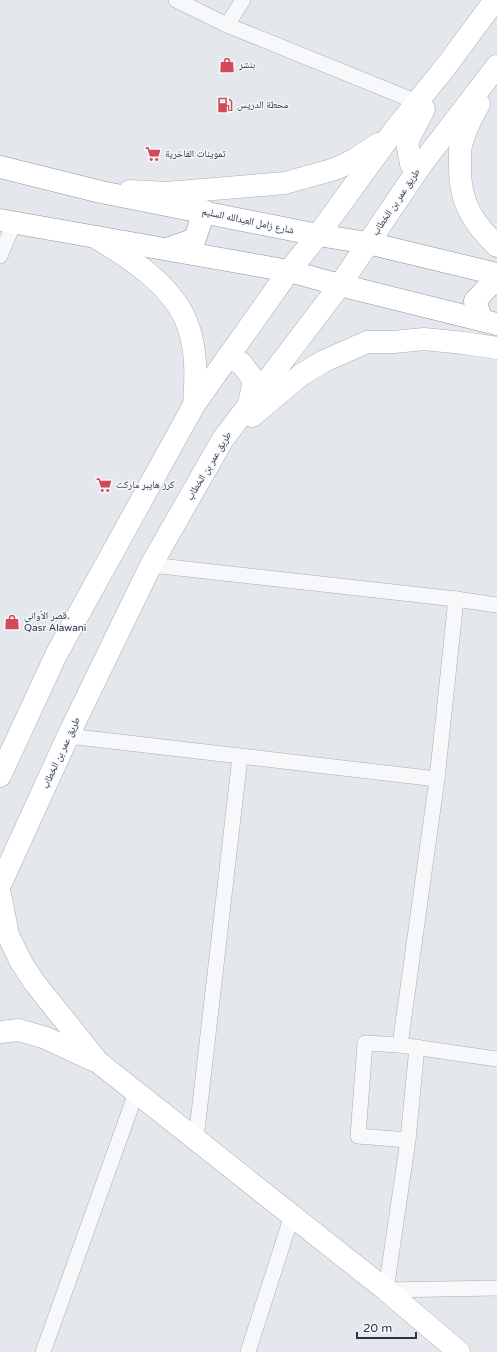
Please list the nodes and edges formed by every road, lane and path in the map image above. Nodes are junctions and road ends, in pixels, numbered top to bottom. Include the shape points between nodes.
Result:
1 (176, 0) edge
2 (243, 0) edge
3 (495, 0) edge
4 (227, 25) junction
5 (447, 66) junction
6 (496, 68) edge
7 (417, 102) junction
8 (393, 132) junction
9 (421, 165) junction
10 (0, 167) edge
11 (101, 192) junction
12 (204, 211) junction
13 (7, 221) edge
14 (318, 235) junction
15 (95, 237) junction
16 (368, 243) junction
17 (497, 246) edge
18 (166, 249) junction
19 (0, 256) edge
20 (288, 271) junction
21 (497, 274) edge
22 (497, 283) edge
23 (340, 285) junction
24 (489, 322) edge
25 (497, 348) edge
26 (227, 358) junction
27 (194, 405) junction
28 (248, 407) junction
29 (223, 439) junction
30 (151, 565) junction
31 (456, 599) junction
32 (497, 605) edge
33 (68, 736) junction
34 (240, 757) junction
35 (0, 776) edge
36 (437, 779) junction
37 (0, 885) edge
38 (0, 894) edge
39 (0, 1032) edge
40 (400, 1045) junction
41 (417, 1047) junction
42 (497, 1059) edge
43 (98, 1062) junction
44 (136, 1093) junction
45 (196, 1139) junction
46 (408, 1140) junction
47 (292, 1215) junction
48 (497, 1288) edge
49 (386, 1290) junction
50 (43, 1352) edge
51 (248, 1352) edge
52 (459, 1352) edge

1 - 4 street
2 - 4 street
3 - 5 main road
4 - 7 street
5 - 7 main road
5 - 9 main road via 407,142 412,164
6 - 9 main road, طريق عمر بن الخطاب
6 - 17 main road via 465,134 460,150 460,181 465,202 475,221
7 - 8 main road
8 - 11 main road via 369,151 335,169 285,183 166,193
8 - 14 main road
9 - 16 main road, طريق عمر بن الخطاب
10 - 11 main road, شارع زامل العبدالله السليم
11 - 12 main road, شارع زامل العبدالله السليم
12 - 14 main road, شارع زامل العبدالله السليم
12 - 18 main road via 195,239
13 - 15 main road
13 - 19 street
14 - 16 main road, شارع زامل العبدالله السليم
14 - 20 main road
15 - 18 main road
15 - 27 main road via 150,275 167,290 180,309 188,325 196,361
16 - 21 main road, شارع زامل العبدالله السليم
16 - 23 main road, طريق عمر بن الخطاب
18 - 20 main road
20 - 23 main road
20 - 26 main road
22 - 24 main road via 490,285 475,301
23 - 24 main road
23 - 28 main road, طريق عمر بن الخطاب
25 - 29 main road via 424,339 367,342 300,375
26 - 27 main road
26 - 28 main road via 241,363 254,380
27 - 35 main road via 56,655
28 - 29 main road, طريق عمر بن الخطاب
29 - 30 main road, طريق عمر بن الخطاب
30 - 31 street
30 - 33 main road, طريق عمر بن الخطاب
31 - 32 street
31 - 36 street
33 - 34 street
33 - 37 main road, طريق عمر بن الخطاب
34 - 36 street
34 - 45 street
36 - 40 street
38 - 43 main road via 8,935 21,962
39 - 43 main road via 20,1030 46,1038
40 - 41 street
40 - 46 street via 365,1043 358,1136
41 - 42 street
41 - 46 street
43 - 44 main road
44 - 45 main road
44 - 50 street
45 - 47 main road
46 - 49 street
47 - 49 main road
47 - 51 street
48 - 49 street
49 - 52 main road

